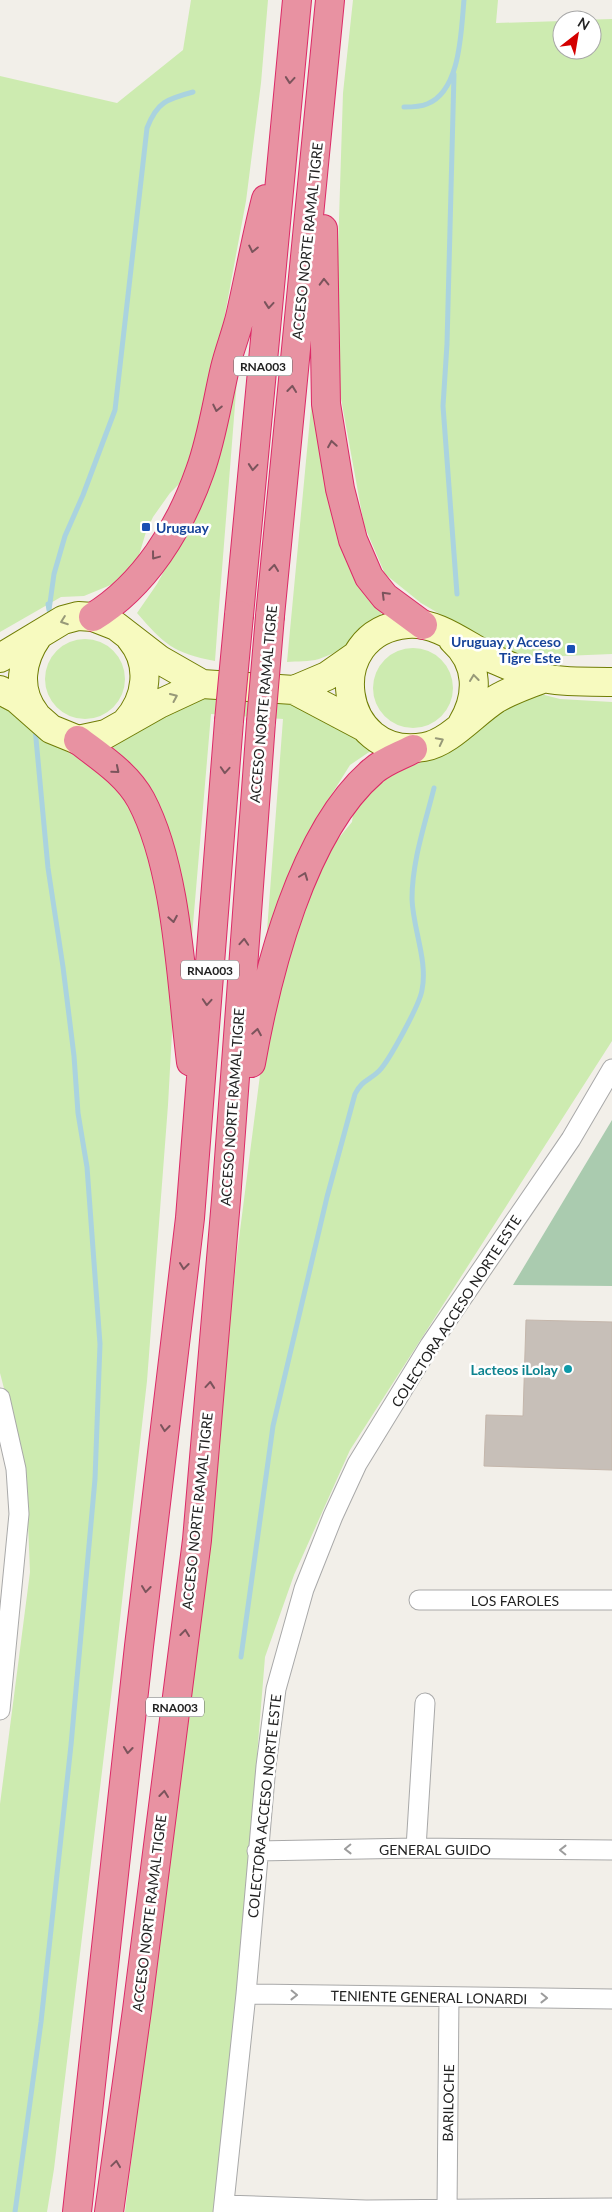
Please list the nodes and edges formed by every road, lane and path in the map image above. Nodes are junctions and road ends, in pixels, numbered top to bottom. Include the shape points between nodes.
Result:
1 (297, 0) edge
2 (330, 0) edge
3 (287, 118) junction
4 (319, 120) junction
5 (93, 617) junction
6 (423, 624) junction
7 (126, 633) junction
8 (38, 636) junction
9 (450, 636) junction
10 (357, 655) junction
11 (0, 658) edge
12 (545, 678) junction
13 (612, 682) edge
14 (202, 684) junction
15 (0, 690) edge
16 (294, 690) junction
17 (42, 722) junction
18 (462, 724) junction
19 (364, 727) junction
20 (116, 729) junction
21 (78, 740) junction
22 (413, 749) junction
23 (612, 1069) edge
24 (226, 1200) junction
25 (190, 1218) junction
26 (0, 1403) edge
27 (419, 1600) dead end
28 (612, 1600) edge
29 (425, 1703) dead end
30 (0, 1710) edge
31 (416, 1848) junction
32 (612, 1850) edge
33 (258, 1851) junction
34 (246, 1994) junction
35 (448, 1997) junction
36 (612, 1999) edge
37 (447, 2208) junction
38 (612, 2208) edge
39 (223, 2209) edge
40 (540, 2210) edge
41 (366, 2211) edge
42 (78, 2212) edge
43 (109, 2212) edge

1 -> 3 highway, RNA003
2 - 4 highway, ACCESO NORTE RAMAL TIGRE / RNA003
3 -> 5 highway via 200,470 182,514 166,542 129,591
3 -> 25 highway, RNA003, bridge via 229,721
6 -> 4 highway via 385,597 369,577 353,540 340,489 326,404
24 -> 4 highway, ACCESO NORTE RAMAL TIGRE / RNA003, bridge via 270,616
5 - 7 main road
5 -> 8 main road via 63,620
6 - 9 main road
6 - 10 main road via 385,629 365,644
7 - 14 main road via 160,660
7 - 20 main road via 140,653 145,677 140,702
8 - 11 main road
8 - 17 main road via 25,659 23,673 27,699
9 - 12 main road via 493,659
18 -> 9 main road via 474,699 475,685 473,671 460,646
10 - 16 main road via 327,676
10 - 19 main road via 349,692
12 - 13 main road
12 - 18 main road via 495,700
14 - 16 main road
20 -> 14 main road
15 - 17 main road via 17,699
16 - 19 main road
17 - 21 main road
22 -> 18 main road via 440,742
19 - 22 main road via 386,743
20 - 21 main road
21 -> 25 highway via 122,775 140,799 157,840 166,878 175,926 193,1080
24 -> 22 highway via 259,1018 278,948 312,856 338,809 374,769
23 - 33 street, COLECTORA ACCESO NORTE ESTE via 572,1139 430,1345 357,1464 333,1516 304,1590 276,1689
43 -> 24 highway, ACCESO NORTE RAMAL TIGRE / RNA003 via 197,1540
25 -> 42 highway, RNA003 via 138,1656
26 - 30 street via 16,1469 20,1514
27 - 28 street, LOS FAROLES
29 - 31 street
32 -> 31 street, GENERAL GUIDO
31 -> 33 street, GENERAL GUIDO
33 - 34 street, COLECTORA ACCESO NORTE ESTE
34 -> 35 street, TENIENTE GENERAL LONARDI
34 - 39 street, COLECTORA ACCESO NORTE ESTE
35 -> 36 street, TENIENTE GENERAL LONARDI
35 - 37 street, BARILOCHE
37 - 40 street
37 - 41 street
38 - 40 street
39 - 41 street

